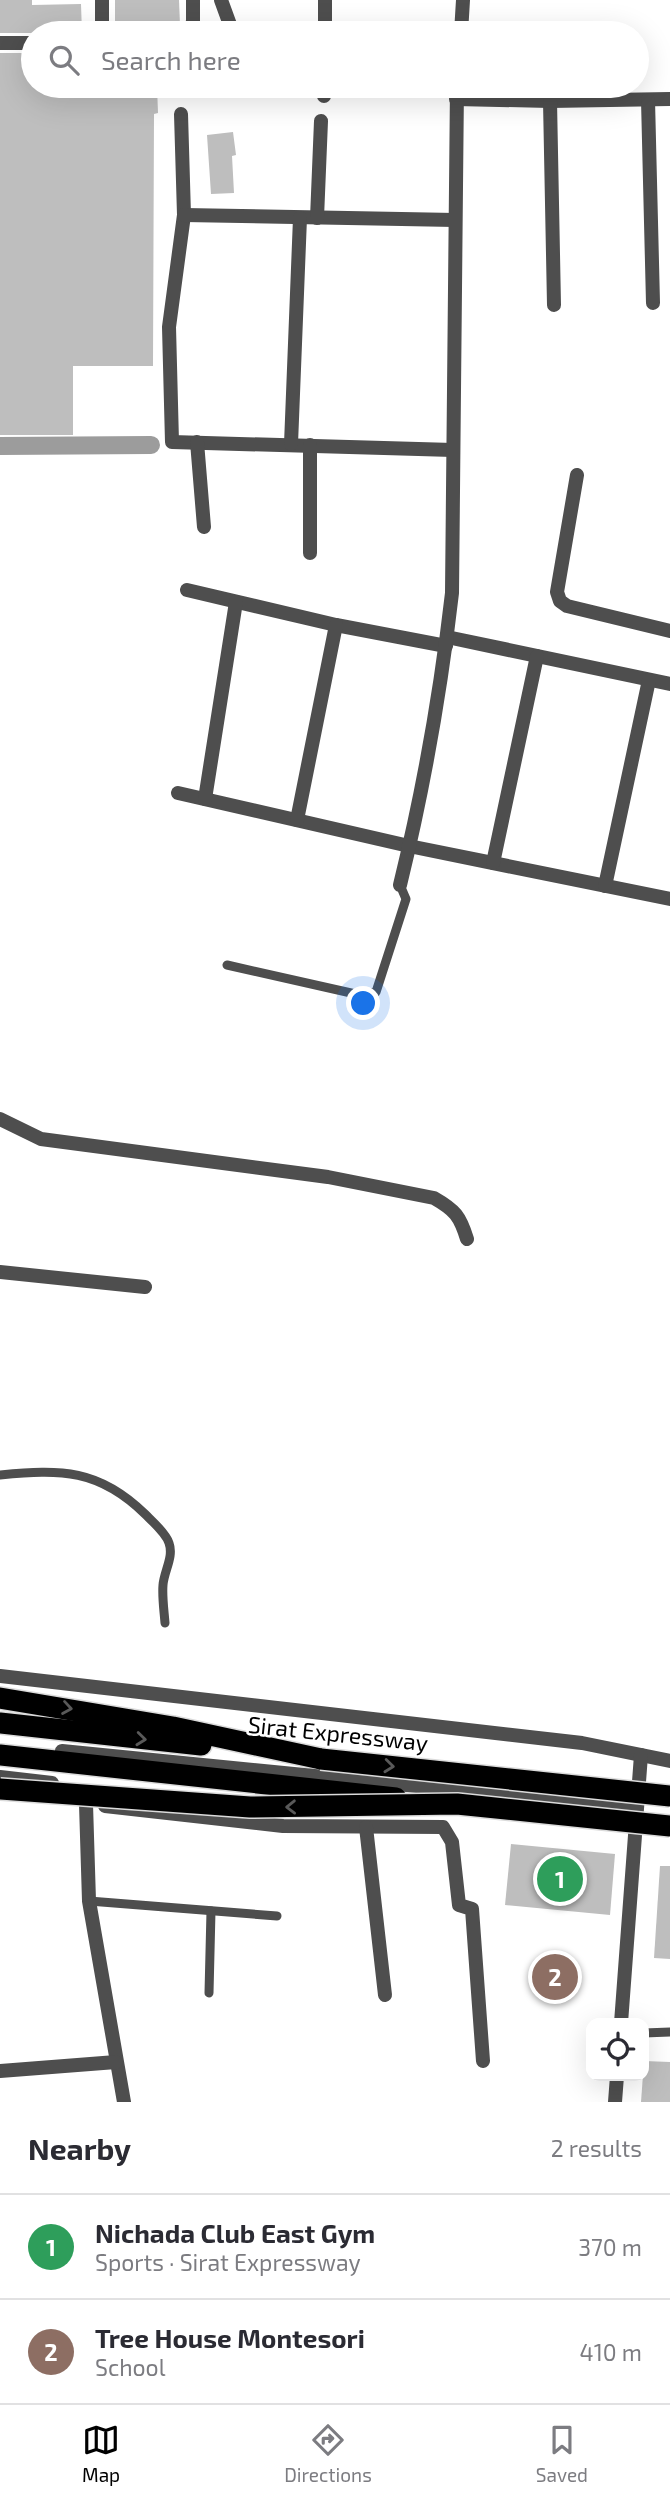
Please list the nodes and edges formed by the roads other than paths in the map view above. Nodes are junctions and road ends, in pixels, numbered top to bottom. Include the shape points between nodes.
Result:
1 (102, 0) edge
2 (193, 0) edge
3 (221, 0) edge
4 (325, 0) edge
5 (463, 0) edge
6 (102, 21) edge
7 (193, 21) edge
8 (229, 21) edge
9 (325, 21) edge
10 (462, 21) edge
11 (0, 43) edge
12 (21, 43) edge
13 (456, 98) edge
14 (519, 98) edge
15 (670, 99) edge
16 (648, 100) junction
17 (550, 101) junction
18 (181, 114) dead end
19 (321, 121) dead end
20 (184, 215) junction
21 (300, 218) junction
22 (317, 218) junction
23 (455, 220) junction
24 (653, 303) dead end
25 (554, 304) dead end
26 (197, 442) junction
27 (291, 444) junction
28 (310, 444) junction
29 (453, 450) junction
30 (577, 475) dead end
31 (204, 527) dead end
32 (310, 553) dead end
33 (187, 590) dead end
34 (236, 602) junction
35 (336, 625) junction
36 (670, 631) edge
37 (446, 642) junction
38 (537, 656) junction
39 (649, 680) junction
40 (670, 684) edge
41 (178, 793) dead end
42 (205, 799) junction
43 (297, 820) junction
44 (410, 846) junction
45 (493, 863) junction
46 (400, 885) joint
47 (606, 886) junction
48 (670, 899) edge
49 (227, 965) dead end
50 (0, 1119) edge
51 (467, 1239) dead end
52 (0, 1272) edge
53 (145, 1287) dead end
54 (0, 1475) edge
55 (165, 1623) dead end
56 (0, 1676) edge
57 (0, 1698) edge
58 (0, 1723) edge
59 (0, 1746) edge
60 (0, 1755) edge
61 (641, 1755) junction
62 (321, 1759) junction
63 (670, 1761) edge
64 (0, 1777) edge
65 (0, 1788) edge
66 (670, 1796) edge
67 (86, 1804) junction
68 (457, 1804) junction
69 (628, 1807) dead end
70 (670, 1826) edge
71 (366, 1827) junction
72 (89, 1901) junction
73 (211, 1911) junction
74 (277, 1916) dead end
75 (209, 1993) dead end
76 (385, 1996) dead end
77 (621, 2018) edge
78 (670, 2032) edge
79 (649, 2033) edge
80 (483, 2061) dead end
81 (116, 2062) junction
82 (0, 2071) edge
83 (617, 2081) edge
84 (124, 2102) edge
85 (615, 2102) edge

1 - 6 street
2 - 7 street
3 - 8 street
4 - 9 street
5 - 10 street
11 - 12 street
13 - 23 street
14 - 17 street
15 - 16 street
16 - 17 street
16 - 24 street
17 - 25 street
18 - 20 street
19 - 22 street
20 - 21 street
20 - 26 street via 169,327 172,442
21 - 22 street
21 - 27 street
22 - 23 street
23 - 29 street
26 - 27 street
26 - 31 street
27 - 28 street
28 - 29 street
28 - 32 street
29 - 37 street via 452,593
30 - 36 street via 557,592 560,601
33 - 34 street
34 - 35 street
34 - 42 street
35 - 37 street
35 - 43 street
37 - 38 street
37 - 44 street
38 - 39 street
38 - 45 street
39 - 40 street
39 - 47 street
41 - 42 street
42 - 43 street
43 - 44 street
44 - 45 street
44 - 46 street
45 - 47 street
46 - 49 lane via 406,899 376,992 360,995
47 - 48 street
50 - 51 street via 41,1139 328,1177 434,1198 460,1217
52 - 53 street
54 - 55 lane via 74,1474 98,1480 127,1497 169,1543 163,1586
56 - 61 street via 582,1744
57 -> 62 highway via 173,1727
58 -> 62 highway, Sirat Expressway
59 - 69 street
60 - 68 highway, bridge
61 - 63 street
61 - 77 street
62 -> 66 highway, Sirat Expressway, bridge
64 - 67 street via 62,1784 80,1791
68 -> 65 highway, bridge via 250,1807
67 - 71 street via 283,1826
67 - 72 street
68 - 70 highway, bridge
71 - 76 street
71 - 80 street via 443,1826 452,1842 459,1905 472,1909
72 - 73 lane
72 - 81 street
73 - 74 lane
73 - 75 lane
78 - 79 lane
81 - 82 street
81 - 84 street
83 - 85 street

